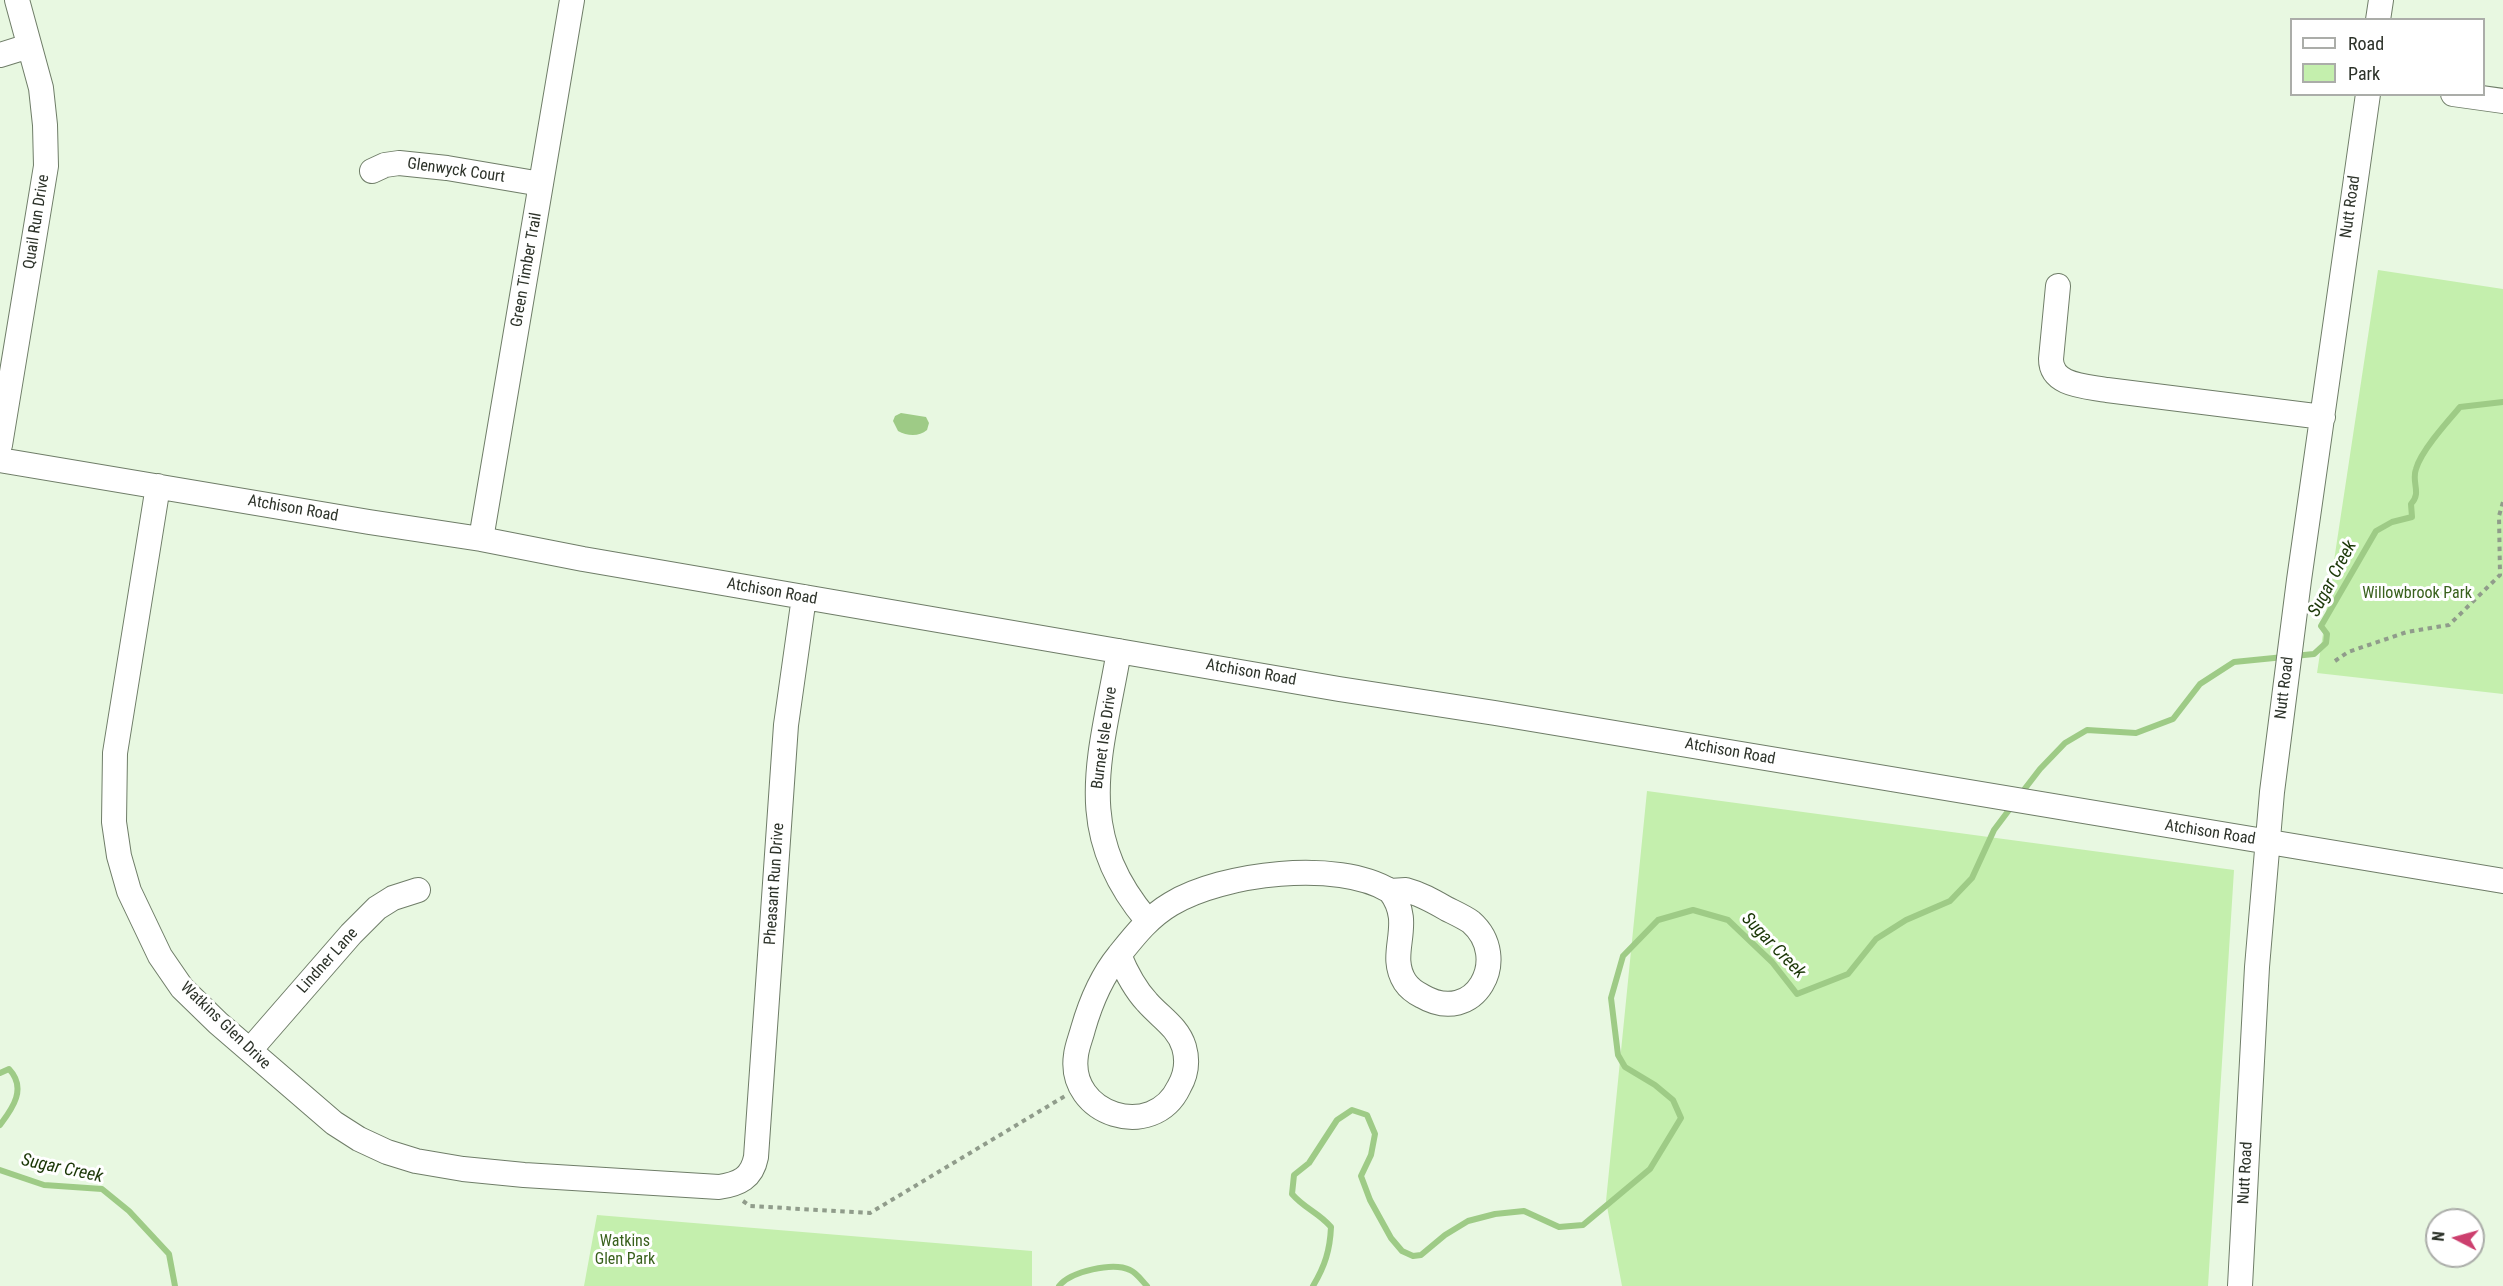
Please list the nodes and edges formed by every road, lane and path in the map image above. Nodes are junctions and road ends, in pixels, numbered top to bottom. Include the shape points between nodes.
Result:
1 (17, 0) edge
2 (572, 0) edge
3 (2381, 0) edge
4 (2378, 18) edge
5 (30, 46) junction
6 (0, 55) edge
7 (2368, 96) edge
8 (2467, 96) edge
9 (2503, 101) edge
10 (372, 171) dead end
11 (541, 184) junction
12 (2058, 286) dead end
13 (2323, 417) junction
14 (0, 445) edge
15 (0, 459) edge
16 (158, 486) junction
17 (2503, 502) edge
18 (481, 539) junction
19 (2502, 575) edge
20 (804, 597) junction
21 (1119, 651) junction
22 (2335, 661) dead end
23 (2267, 842) junction
24 (2503, 881) edge
25 (418, 890) dead end
26 (1390, 891) junction
27 (1147, 920) junction
28 (1119, 955) junction
29 (250, 1050) junction
30 (1080, 1087) junction
31 (751, 1172) joint
32 (719, 1187) junction
33 (2240, 1286) edge

1 - 5 street, Quail Run Drive
2 - 11 street, Green Timber Trail
3 - 4 street
5 - 6 street
5 - 14 street, Quail Run Drive via 41,88 46,166
7 - 13 street, Nutt Road
8 - 9 street
10 - 11 street, Glenwyck Court via 399,163
11 - 18 street, Green Timber Trail
12 - 13 street via 2051,369 2059,378 2107,390
13 - 23 street, Nutt Road
15 - 16 street, Atchison Road
16 - 18 street, Atchison Road
16 - 29 street, Watkins Glen Drive via 115,753 114,812 119,856 129,891 160,956 182,988
17 - 19 path via 2499,516
18 - 20 street, Atchison Road
19 - 22 path via 2449,625 2407,632 2348,652
20 - 21 street, Atchison Road
20 - 31 street, Pheasant Run Drive via 786,725 756,1157
21 - 23 street, Atchison Road
21 - 27 street, Burnet Isle Drive via 1096,809 1108,858 1124,890
23 - 24 street, Atchison Road
23 - 33 street, Nutt Road
25 - 29 street, Lindner Lane via 377,908
26 - 26 street via 1401,912 1398,957 1405,982 1430,1001 1447,1004 1470,998 1485,980 1489,960 1479,931 1470,921 1419,893
26 - 27 street via 1377,883 1341,874 1300,872 1257,877 1173,903
27 - 28 street
28 - 30 street via 1105,972 1090,1007 1076,1055
28 - 30 street via 1130,980 1179,1035 1186,1065 1183,1080 1165,1107 1135,1118 1105,1112
29 - 32 street, Watkins Glen Drive via 334,1123 387,1152 416,1161 524,1175
30 - 32 path via 870,1213 750,1206
31 - 32 street, Watkins Glen Drive via 735,1185

